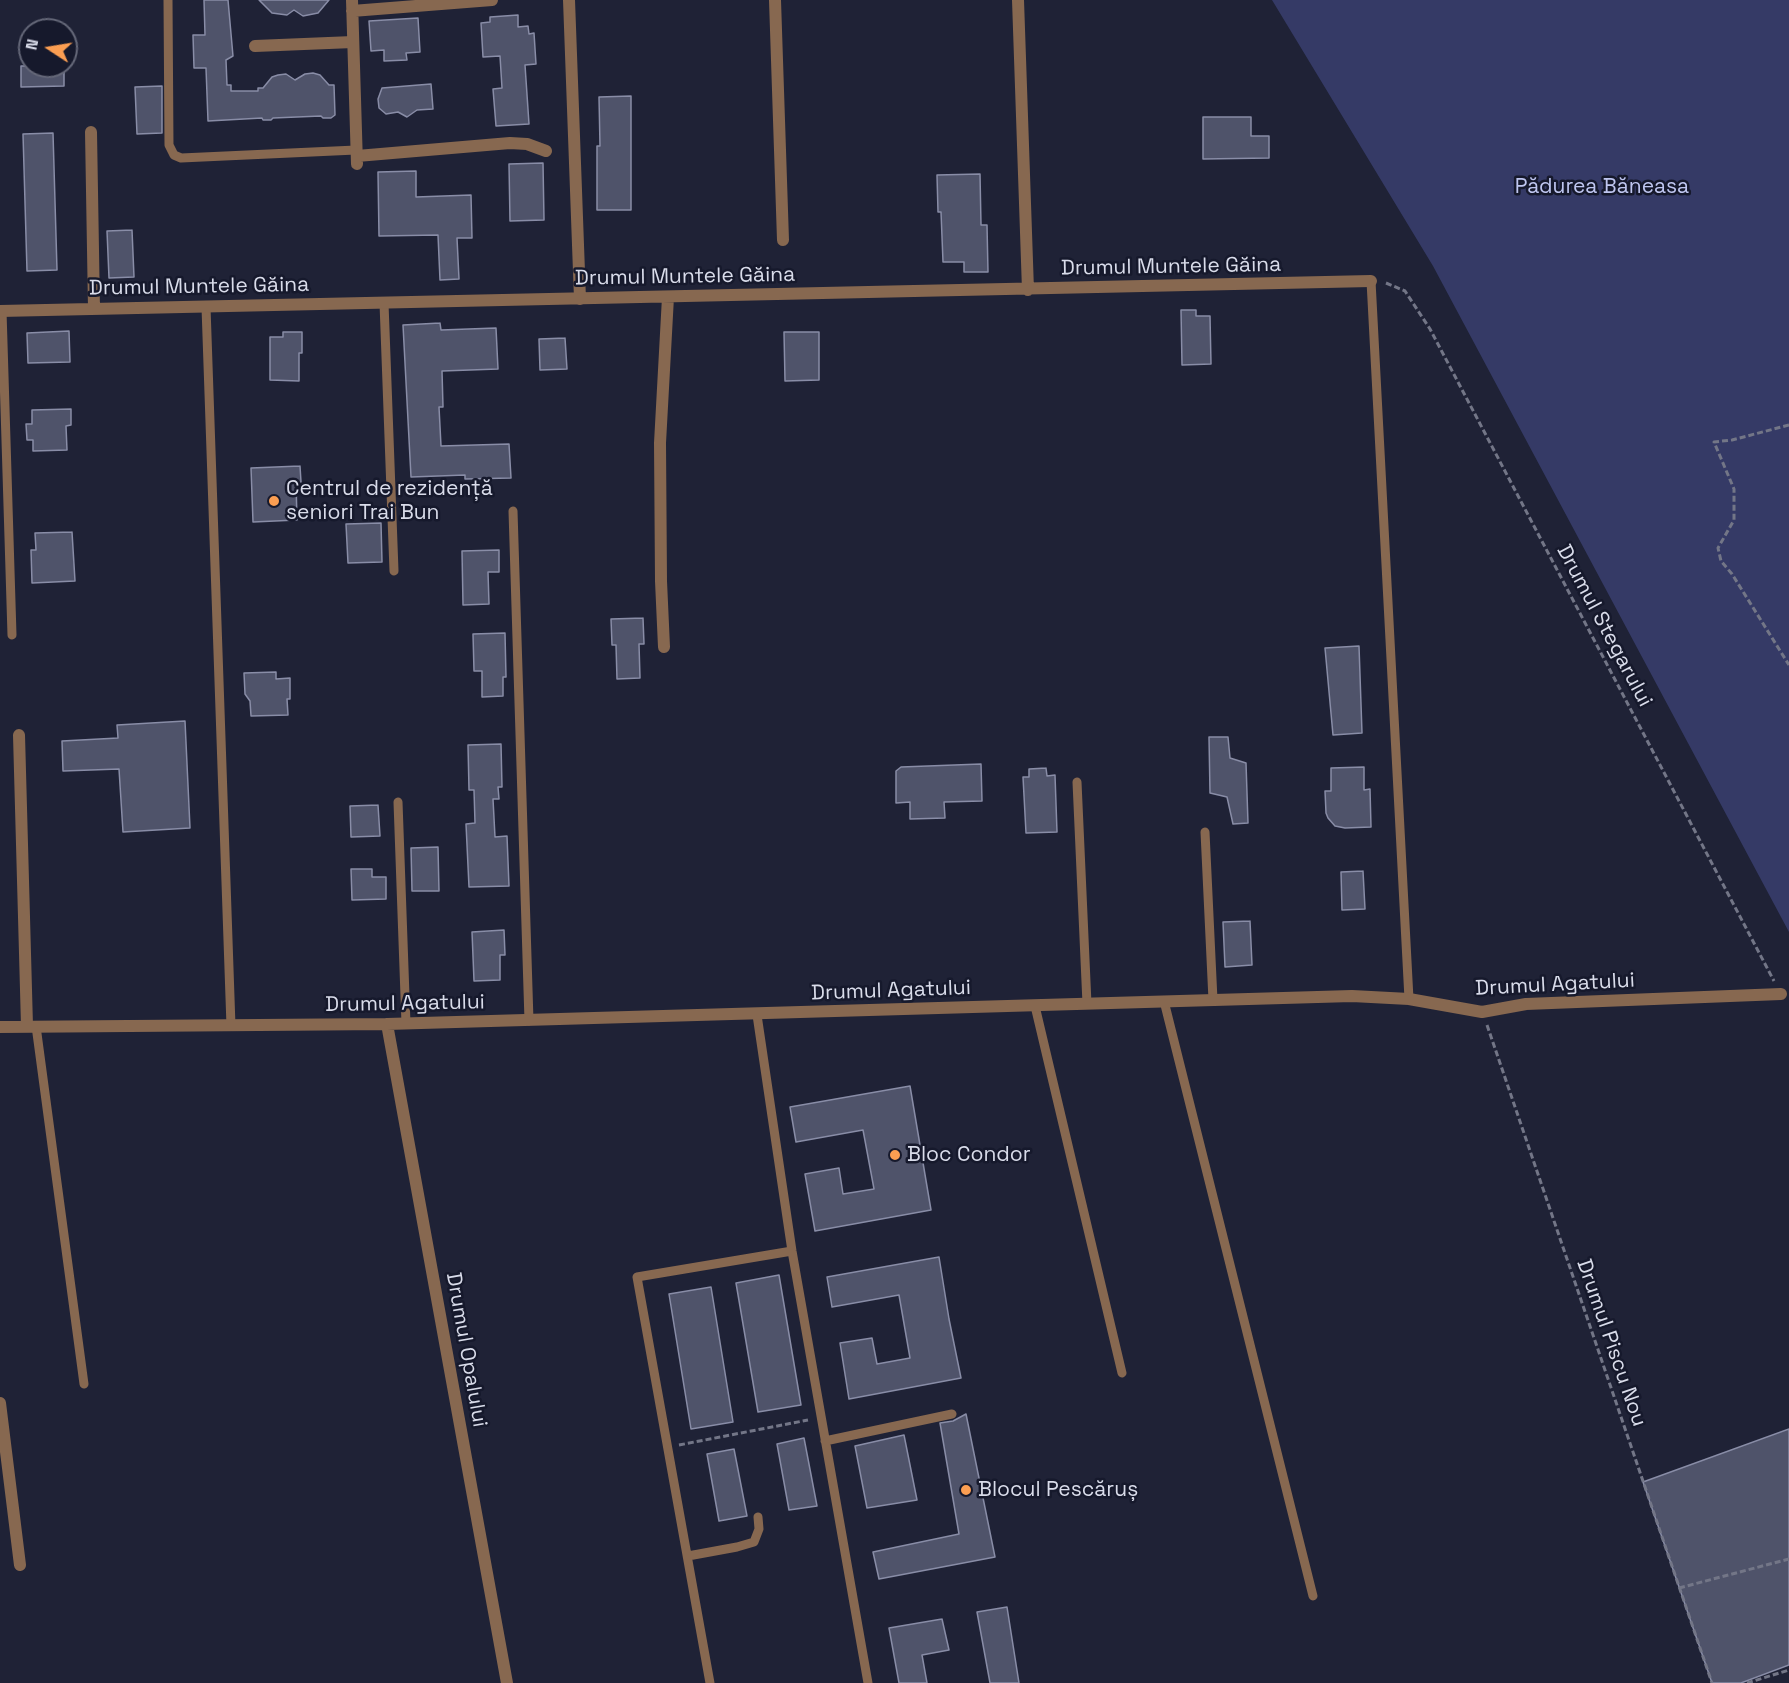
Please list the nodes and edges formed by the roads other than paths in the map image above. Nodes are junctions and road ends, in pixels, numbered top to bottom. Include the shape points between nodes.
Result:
1 (168, 0) edge
2 (492, 0) edge
3 (569, 0) edge
4 (775, 0) edge
5 (1018, 0) edge
6 (352, 5) edge
7 (353, 42) junction
8 (255, 46) dead end
9 (91, 132) dead end
10 (546, 151) dead end
11 (357, 157) junction
12 (783, 240) dead end
13 (1371, 281) joint
14 (1028, 290) junction
15 (668, 297) junction
16 (580, 299) junction
17 (384, 303) junction
18 (206, 307) junction
19 (94, 309) junction
20 (1, 311) edge
21 (513, 511) dead end
22 (394, 571) dead end
23 (12, 635) dead end
24 (664, 647) dead end
25 (19, 735) dead end
26 (1077, 782) dead end
27 (398, 802) dead end
28 (1205, 832) dead end
29 (1780, 994) road end
30 (1409, 999) junction
31 (1213, 1000) junction
32 (1164, 1001) junction
33 (1086, 1004) junction
34 (1035, 1006) junction
35 (757, 1015) junction
36 (529, 1021) junction
37 (387, 1024) junction
38 (406, 1024) junction
39 (32, 1026) junction
40 (231, 1026) junction
41 (0, 1027) edge
42 (792, 1251) junction
43 (1122, 1373) dead end
44 (84, 1384) dead end
45 (0, 1403) edge
46 (952, 1414) dead end
47 (825, 1441) junction
48 (758, 1517) dead end
49 (688, 1556) junction
50 (20, 1564) dead end
51 (1313, 1596) dead end
52 (507, 1683) edge
53 (710, 1683) edge
54 (868, 1683) edge

1 - 11 lane via 169,145 174,155
2 - 6 street
3 - 16 street
4 - 12 street
5 - 14 street
6 - 7 street
7 - 8 street
7 - 11 street
9 - 19 street
10 - 11 street via 510,143
13 - 14 street, Drumul Muntele Găina
13 - 30 lane
14 - 15 street, Drumul Muntele Găina
15 - 16 street, Drumul Muntele Găina
15 - 24 street via 660,443
16 - 17 street, Drumul Muntele Găina
17 - 18 street, Drumul Muntele Găina
17 - 22 lane
18 - 19 street, Drumul Muntele Găina
18 - 40 lane
19 - 20 street, Drumul Muntele Găina
20 - 23 lane
21 - 36 lane
25 - 39 street
26 - 33 lane
27 - 38 lane
28 - 31 lane
29 - 30 street, Drumul Agatului via 1526,1004 1482,1012
30 - 31 street, Drumul Agatului via 1352,996
31 - 32 street, Drumul Agatului
32 - 33 street, Drumul Agatului
32 - 51 lane
33 - 34 street, Drumul Agatului
34 - 35 street, Drumul Agatului
34 - 43 lane
35 - 36 street, Drumul Agatului
35 - 42 lane
36 - 38 street, Drumul Agatului
37 - 38 street, Drumul Agatului
37 - 40 street, Drumul Agatului
37 - 52 street, Drumul Opalului
39 - 40 street, Drumul Agatului
39 - 41 street, Drumul Agatului
39 - 44 lane
42 - 47 lane
42 - 49 lane via 637,1277
45 - 50 street
46 - 47 lane
47 - 54 lane
48 - 49 lane via 754,1542
49 - 53 lane

